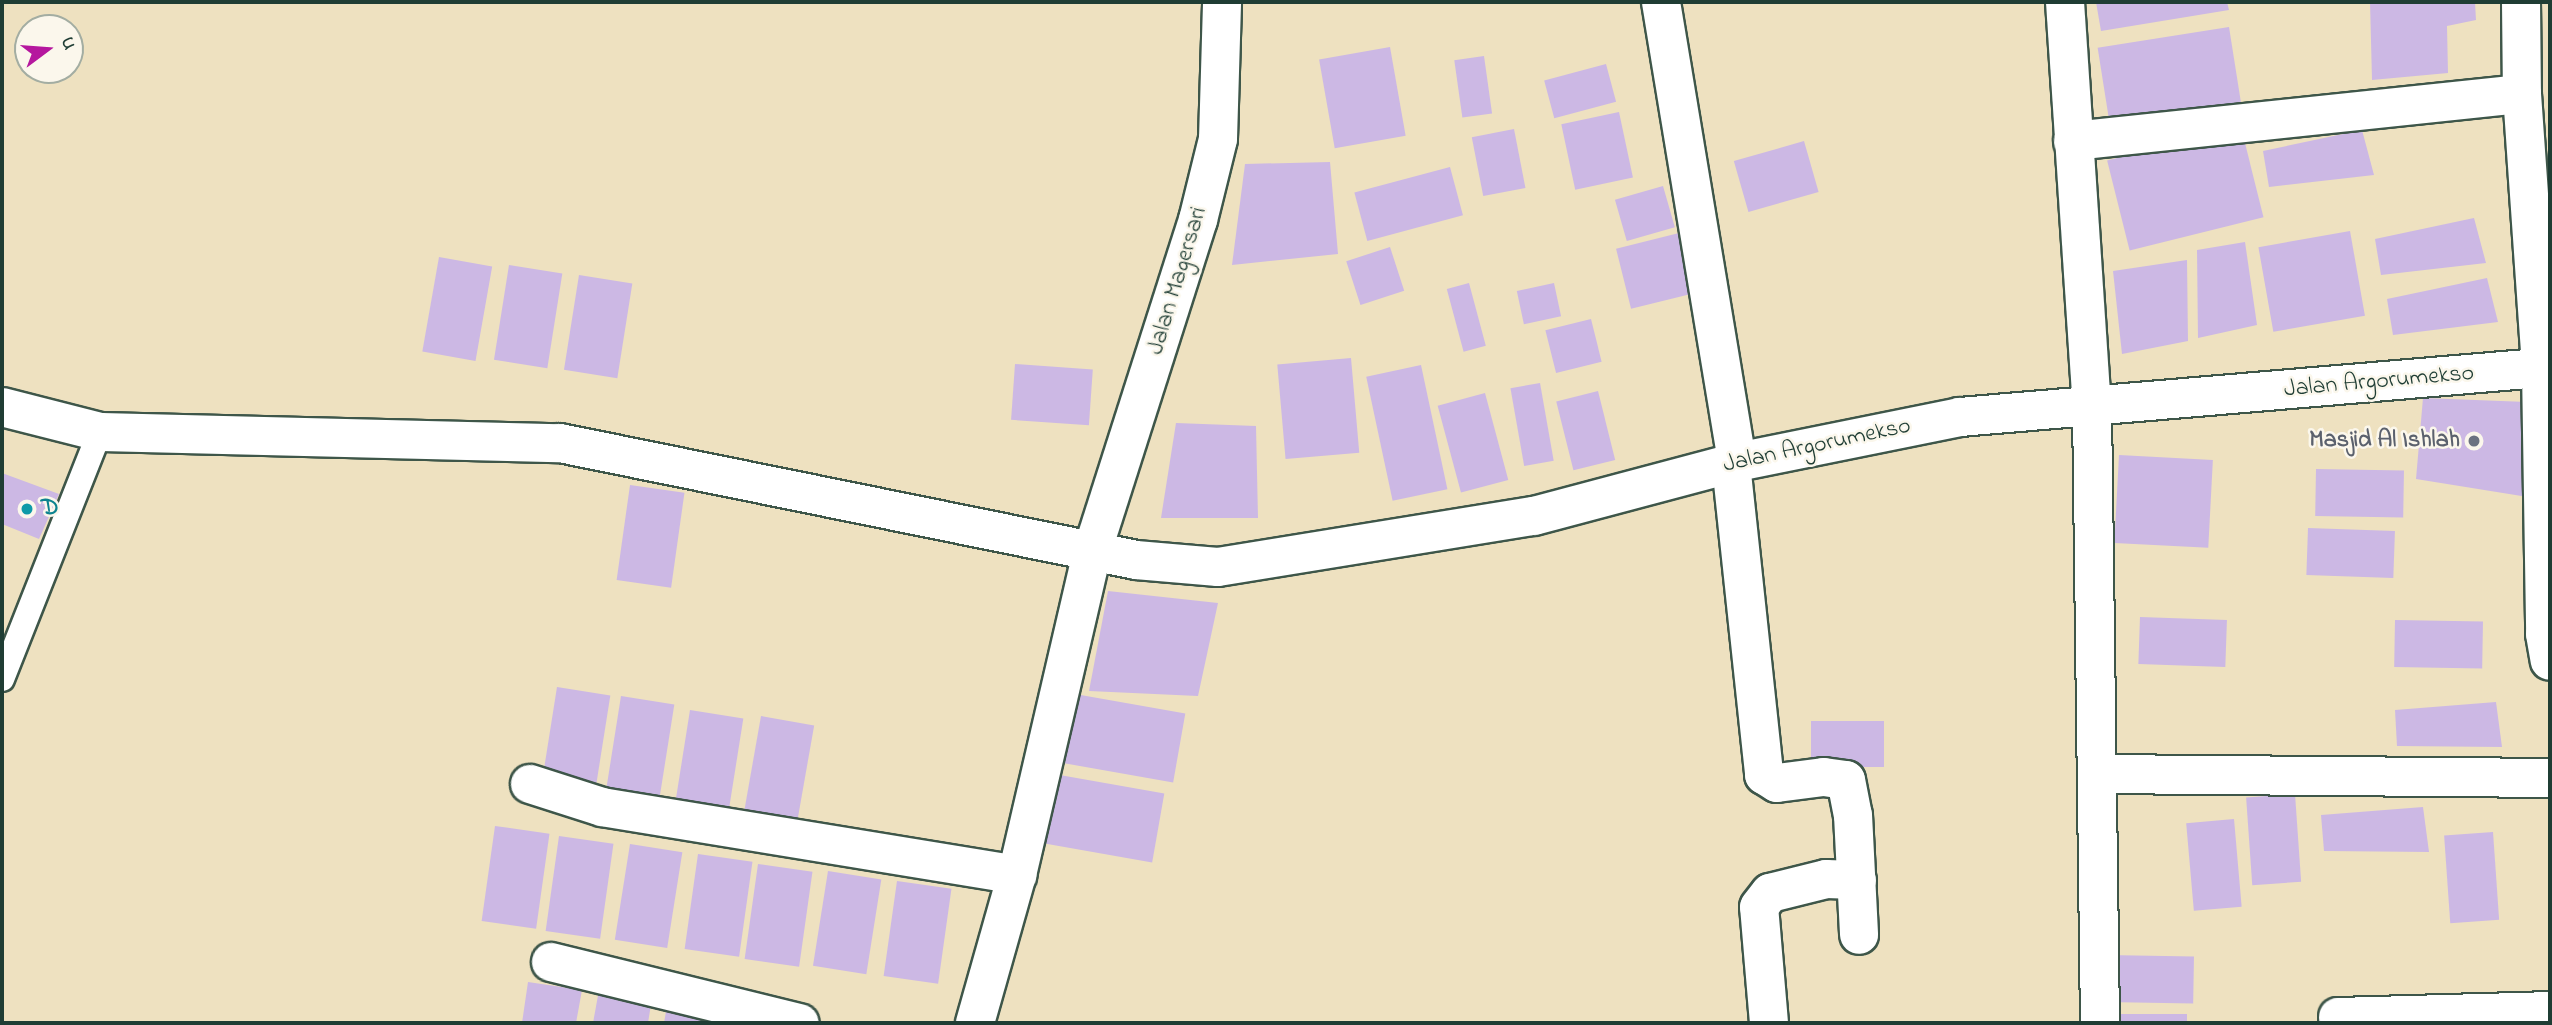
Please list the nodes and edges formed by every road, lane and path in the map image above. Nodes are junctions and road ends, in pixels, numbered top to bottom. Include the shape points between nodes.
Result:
1 (1222, 2) edge
2 (1661, 2) edge
3 (2065, 2) edge
4 (2521, 2) edge
5 (2522, 94) junction
6 (2073, 141) junction
7 (2546, 368) edge
8 (2092, 406) junction
9 (2, 407) edge
10 (100, 432) junction
11 (1734, 463) junction
12 (1092, 552) junction
13 (2550, 656) edge
14 (2, 679) edge
15 (2097, 774) junction
16 (2550, 778) edge
17 (530, 784) dead end
18 (1017, 875) junction
19 (1857, 880) junction
20 (1860, 935) dead end
21 (551, 962) dead end
22 (2550, 1011) edge
23 (2338, 1017) dead end
24 (800, 1023) edge
25 (975, 1023) edge
26 (1769, 1023) edge
27 (2100, 1023) edge

1 - 12 street, Jalan Magersari via 1218,139 1198,220
2 - 11 street
3 - 6 street
4 - 5 street
5 - 6 street
5 - 7 street
6 - 8 street
7 - 8 street, Jalan Argorumekso
7 - 13 street
8 - 11 street, Jalan Argorumekso via 1946,419
8 - 15 street
9 - 10 street, Jalan Argorumekso
10 - 12 street, Jalan Argorumekso via 560,443
10 - 14 lane
11 - 12 street, Jalan Argorumekso via 1534,516 1288,559 1218,567
11 - 19 street via 1764,775 1777,783 1825,777 1846,780
12 - 18 street, Jalan Magersari
15 - 16 street
15 - 27 street
17 - 18 street via 602,807
18 - 25 street, Jalan Magersari
19 - 20 street
19 - 26 street via 1826,879 1770,893 1759,907
21 - 24 street
22 - 23 street

